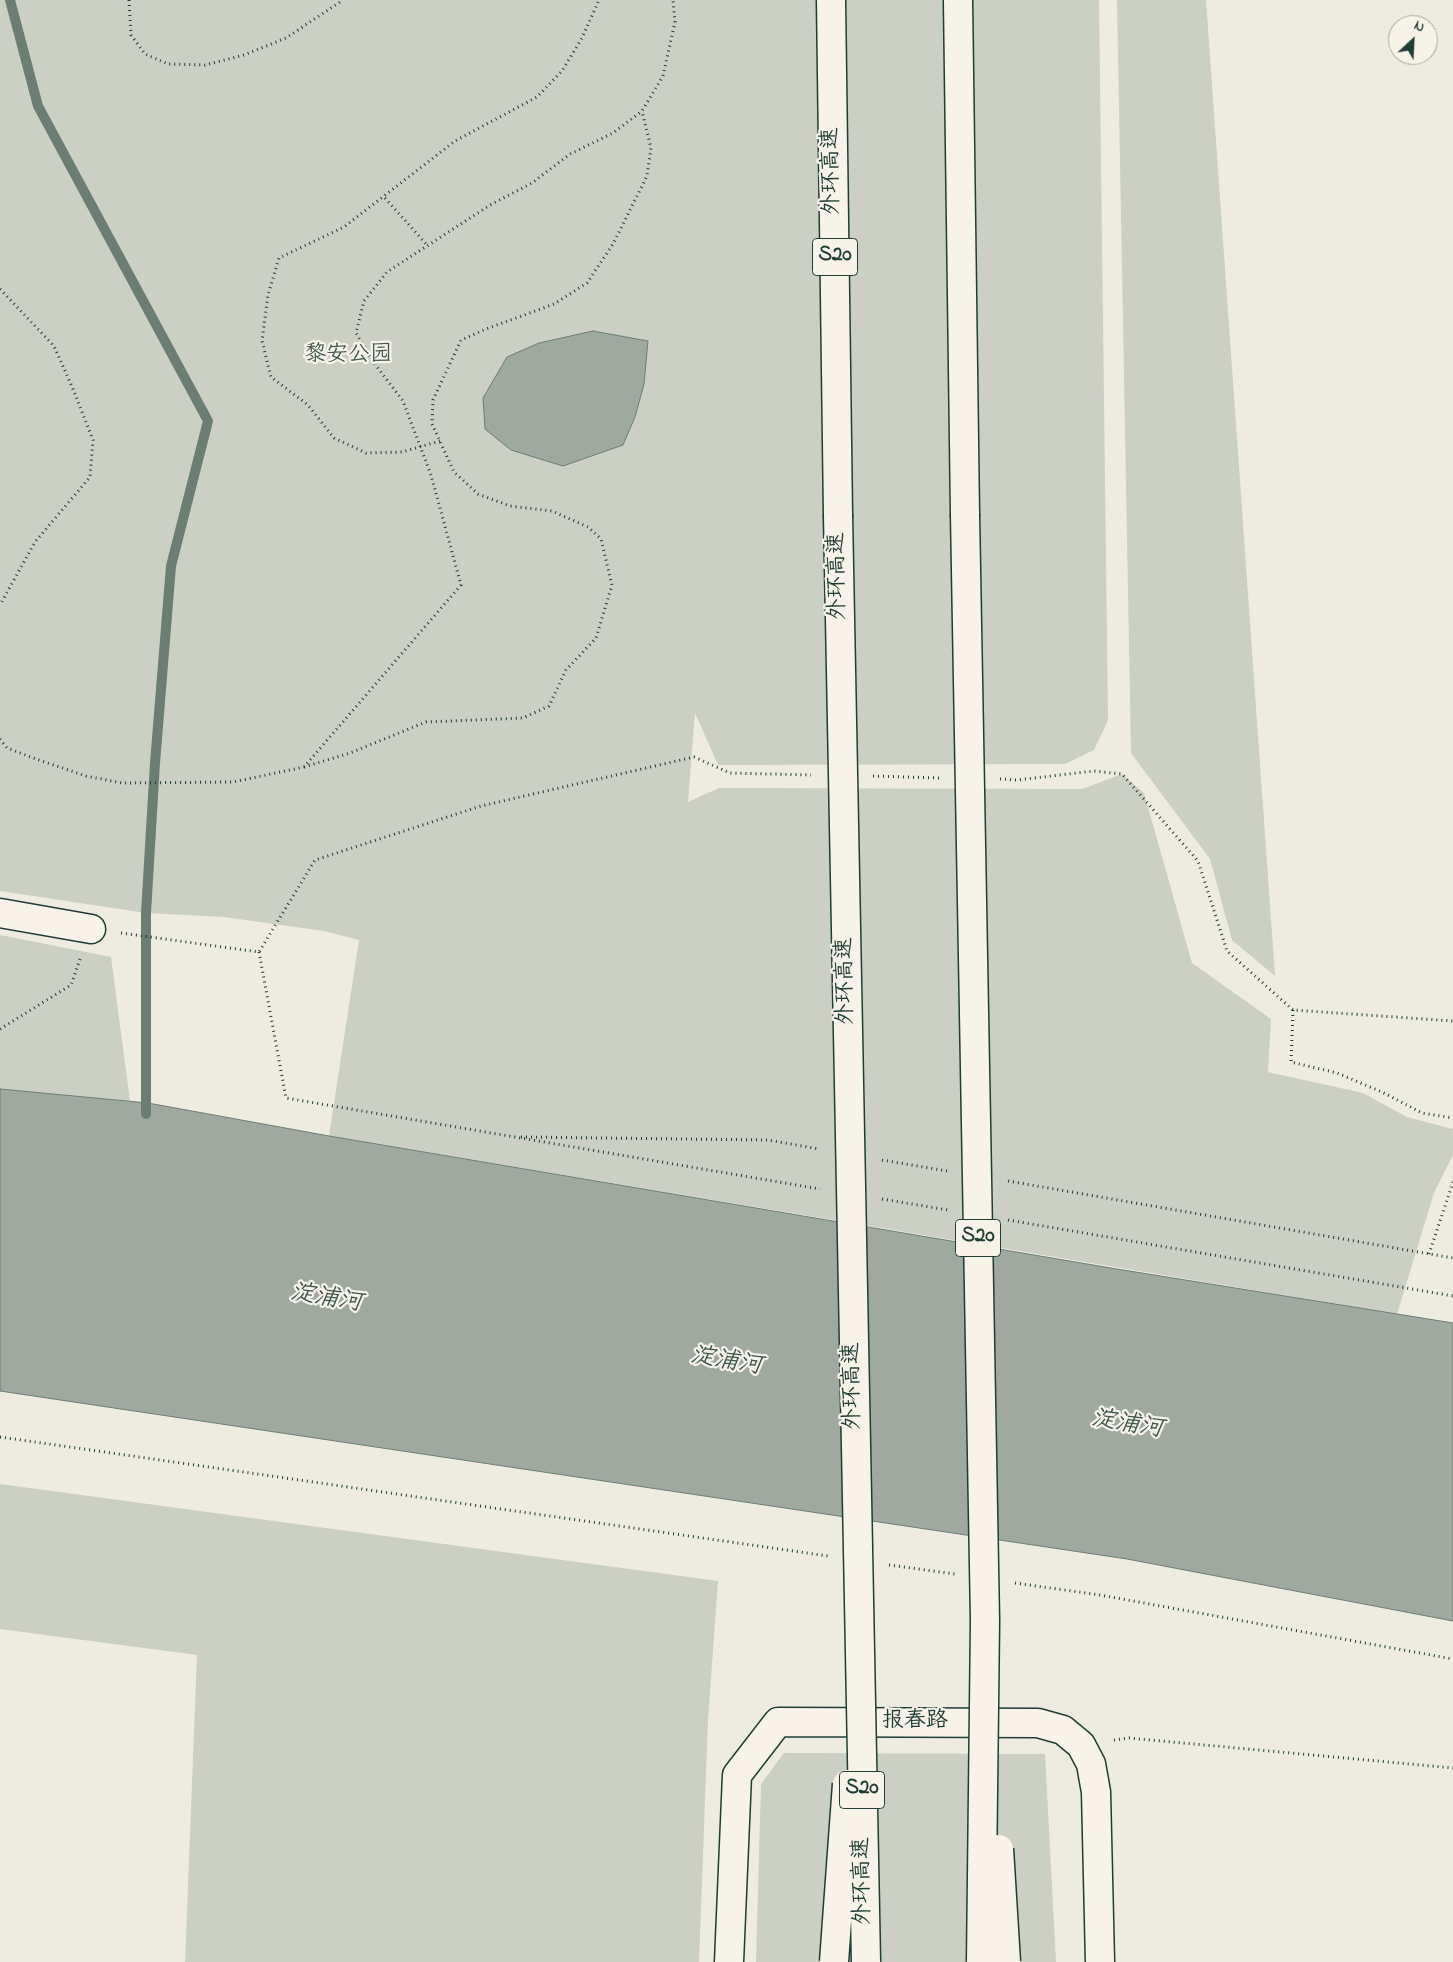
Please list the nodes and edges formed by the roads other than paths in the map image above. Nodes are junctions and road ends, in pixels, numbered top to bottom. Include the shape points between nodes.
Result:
1 (831, 0) edge
2 (958, 0) edge
3 (0, 913) edge
4 (91, 929) road end
5 (859, 1618) junction
6 (985, 1622) junction
7 (729, 1962) edge
8 (834, 1962) edge
9 (866, 1962) edge
10 (981, 1962) edge
11 (1006, 1962) edge
12 (1100, 1962) edge

1 - 5 main road, 外环高速 / S20, bridge
2 - 6 main road, S20, bridge
3 - 4 main road
5 - 8 main road, bridge
5 - 9 main road, 外环高速 / S20, bridge
6 - 10 main road, S20, bridge
6 - 11 main road, bridge
7 - 12 main road, 报春路 via 737,1775 778,1722 1038,1723 1063,1730 1081,1745 1091,1764 1096,1792

